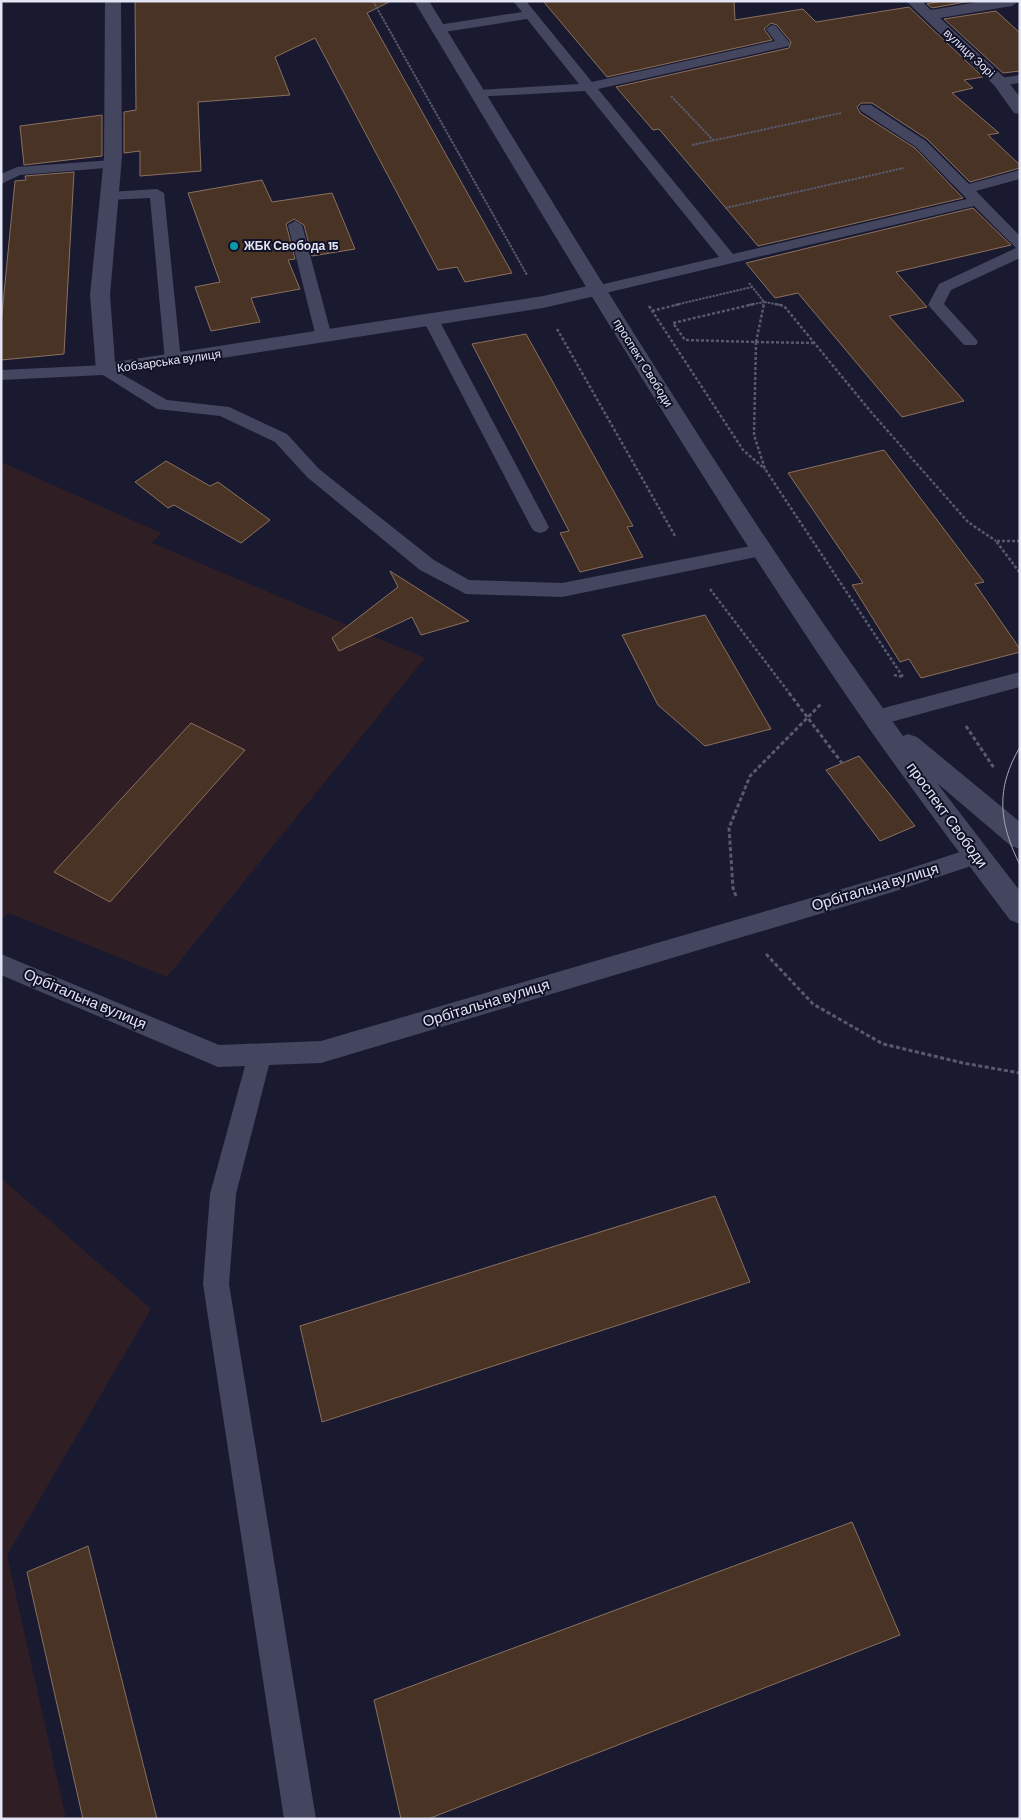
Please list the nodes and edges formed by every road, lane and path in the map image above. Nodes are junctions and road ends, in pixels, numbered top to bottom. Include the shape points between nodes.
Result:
1 (113, 1) edge
2 (373, 1) edge
3 (421, 1) edge
4 (518, 1) edge
5 (913, 1) edge
6 (1012, 1) edge
7 (530, 15) junction
8 (928, 15) junction
9 (438, 29) junction
10 (772, 29) dead end
11 (1020, 79) edge
12 (1000, 82) junction
13 (589, 87) junction
14 (668, 93) dead end
15 (478, 94) junction
16 (866, 108) joint
17 (1020, 109) edge
18 (713, 141) junction
19 (692, 145) dead end
20 (938, 160) junction
21 (113, 164) junction
22 (1020, 174) edge
23 (1, 180) edge
24 (966, 189) junction
25 (109, 196) junction
26 (977, 201) junction
27 (692, 215) junction
28 (294, 225) dead end
29 (1020, 245) edge
30 (1020, 252) edge
31 (730, 260) junction
32 (634, 282) junction
33 (752, 287) junction
34 (597, 290) junction
35 (542, 302) junction
36 (764, 302) junction
37 (652, 310) junction
38 (431, 320) junction
39 (324, 337) junction
40 (756, 342) junction
41 (970, 342) dead end
42 (814, 343) junction
43 (173, 361) junction
44 (106, 370) junction
45 (1, 375) edge
46 (765, 469) junction
47 (540, 527) dead end
48 (1020, 540) edge
49 (996, 541) junction
50 (761, 550) junction
51 (691, 564) junction
52 (1020, 572) edge
53 (903, 677) dead end
54 (1020, 679) edge
55 (945, 699) junction
56 (876, 718) junction
57 (842, 763) dead end
58 (998, 773) dead end
59 (1020, 838) edge
60 (976, 856) junction
61 (1020, 912) edge
62 (1, 964) edge
63 (260, 1054) junction
64 (300, 1819) edge

1 - 21 street, Кобзарська вулиця
2 - 35 path
3 - 9 street, проспект Свободи
4 - 7 lane
5 - 8 street, вулиця Зорі
6 - 8 street
7 - 9 lane
7 - 13 lane
8 - 12 street, вулиця Зорі
9 - 15 street, проспект Свободи
10 - 13 lane via 784,43
11 - 12 lane
12 - 17 street, вулиця Зорі
13 - 15 lane
13 - 27 lane
14 - 18 path
15 - 34 street, проспект Свободи
16 - 18 path
16 - 20 lane via 921,144
18 - 19 path
20 - 24 lane
20 - 27 path
21 - 23 lane via 17,171
21 - 25 street, Кобзарська вулиця
22 - 24 lane
24 - 26 lane
25 - 43 lane via 157,193
25 - 44 street, Кобзарська вулиця via 100,295
26 - 29 lane
26 - 31 lane
27 - 31 lane
28 - 39 lane
30 - 41 lane via 945,286 936,304
31 - 32 lane
31 - 33 path
32 - 34 lane
32 - 37 path
33 - 36 path
33 - 37 path
34 - 35 street, Кобзарська вулиця
34 - 50 street, проспект Свободи
35 - 38 street, Кобзарська вулиця
35 - 51 path
36 - 40 path
36 - 40 path via 673,323 685,340
36 - 42 path via 784,306
37 - 46 path via 743,450
38 - 39 street, Кобзарська вулиця
38 - 47 lane
39 - 43 street, Кобзарська вулиця
40 - 42 path
40 - 46 path via 754,436
42 - 49 path via 968,522
43 - 44 street, Кобзарська вулиця
44 - 45 lane
44 - 51 lane via 164,406 223,411 281,438 313,473 427,565 466,587 562,590
46 - 53 path
48 - 49 path
49 - 52 path
50 - 51 lane
50 - 56 street, проспект Свободи
51 - 57 path
54 - 55 lane
55 - 56 lane
55 - 58 path
56 - 59 street, проспект Свободи
56 - 60 street, проспект Свободи
60 - 61 street, проспект Свободи
60 - 63 lane, Орбітальна вулиця via 321,1052
62 - 63 lane, Орбітальна вулиця via 218,1056
63 - 64 lane via 223,1194 216,1284

